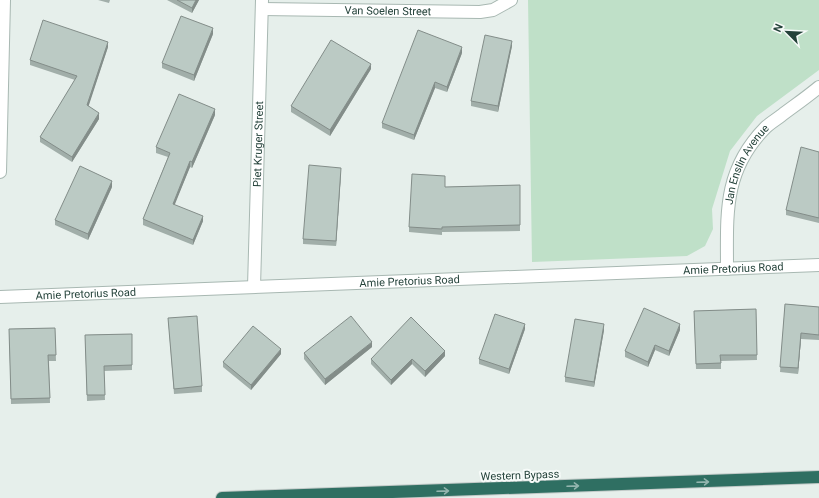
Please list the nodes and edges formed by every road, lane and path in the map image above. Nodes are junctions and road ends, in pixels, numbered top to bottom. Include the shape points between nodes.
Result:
1 (4, 0) edge
2 (511, 0) edge
3 (262, 4) edge
4 (819, 87) edge
5 (0, 172) edge
6 (819, 265) edge
7 (727, 269) junction
8 (254, 287) junction
9 (0, 297) edge
10 (819, 477) edge
11 (222, 498) edge

1 - 5 street
2 - 3 street, Van Soelen Street via 493,10 480,12
3 - 8 street, Piet Kruger Street
4 - 7 street, Jan Enslin Avenue via 766,128 739,162 731,186 727,211
6 - 7 street, Amie Pretorius Road
7 - 8 street, Amie Pretorius Road
8 - 9 street, Amie Pretorius Road
11 -> 10 highway, Western Bypass

